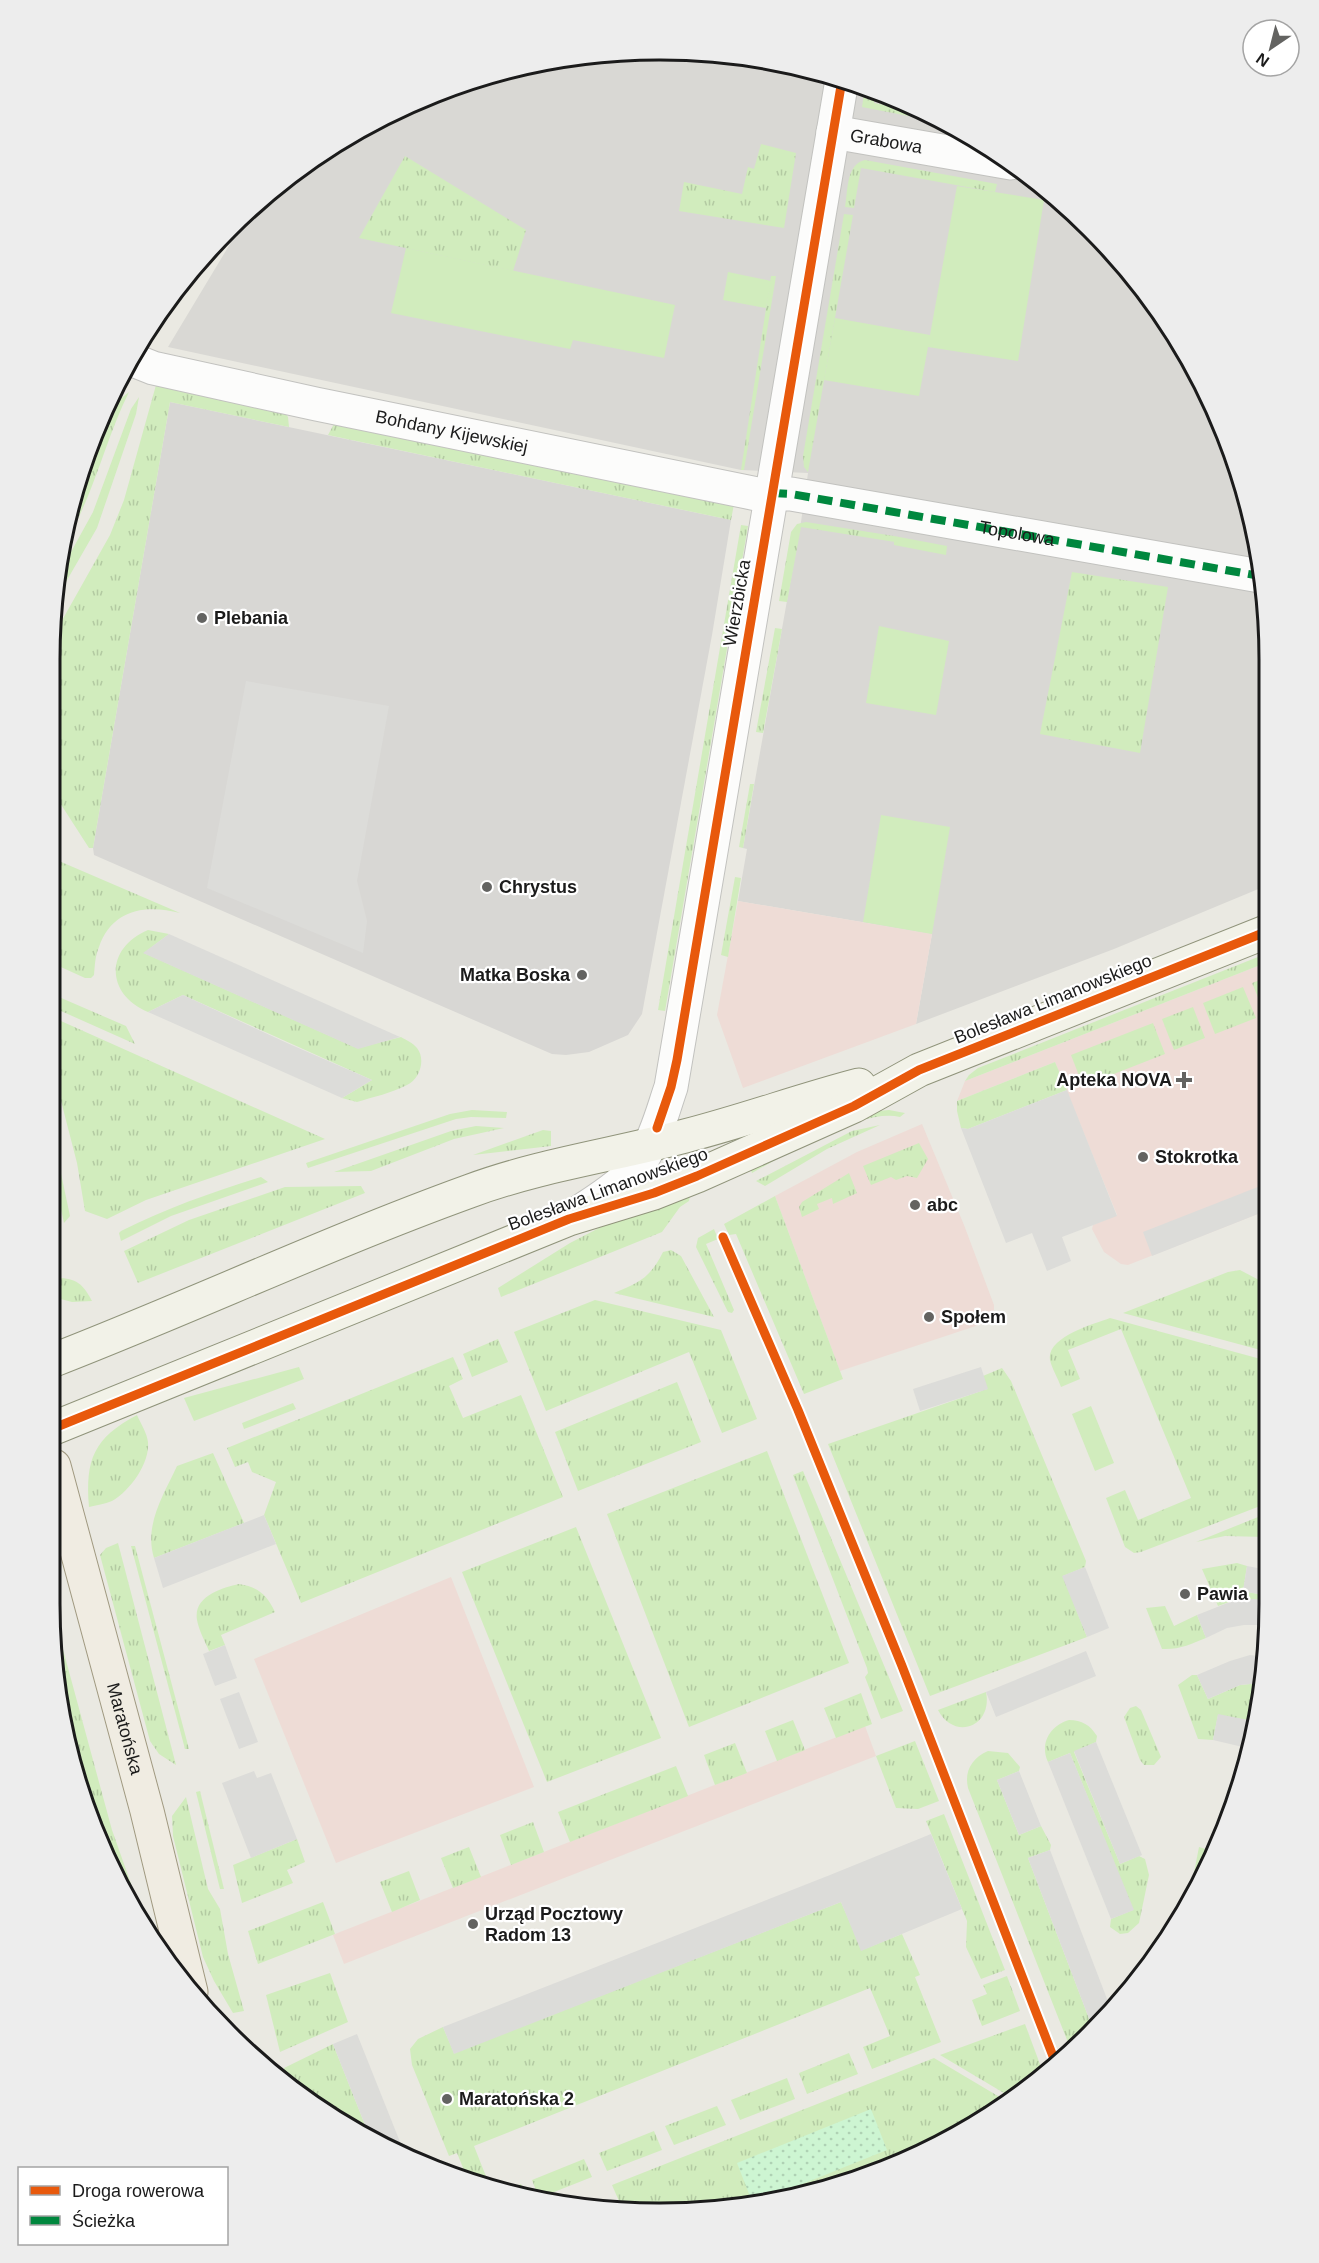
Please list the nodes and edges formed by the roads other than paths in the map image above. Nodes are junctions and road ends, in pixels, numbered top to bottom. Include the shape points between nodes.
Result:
1 (841, 88) edge
2 (833, 132) junction
3 (990, 159) edge
4 (139, 362) edge
5 (772, 493) junction
6 (1253, 575) edge
7 (1259, 935) edge
8 (914, 1073) junction
9 (651, 1144) junction
10 (568, 1219) junction
11 (60, 1358) edge
12 (60, 1426) edge
13 (60, 1488) edge
14 (186, 1970) edge

1 - 2 street, Wierzbicka
2 - 3 street, Grabowa
2 - 5 street, Wierzbicka
4 - 5 street, Bohdany Kijewskiej via 316,404 757,494
5 - 6 street, Topolowa
5 - 9 street, Wierzbicka via 677,1060
7 - 8 street, Bolesława Limanowskiego
8 - 9 street, Bolesława Limanowskiego
8 - 10 street, Bolesława Limanowskiego via 854,1106 698,1176
9 - 10 street, Bolesława Limanowskiego via 624,1179
9 - 11 street, Bolesława Limanowskiego via 565,1163 473,1190
10 - 12 street, Bolesława Limanowskiego
13 - 14 main road, Maratońska

